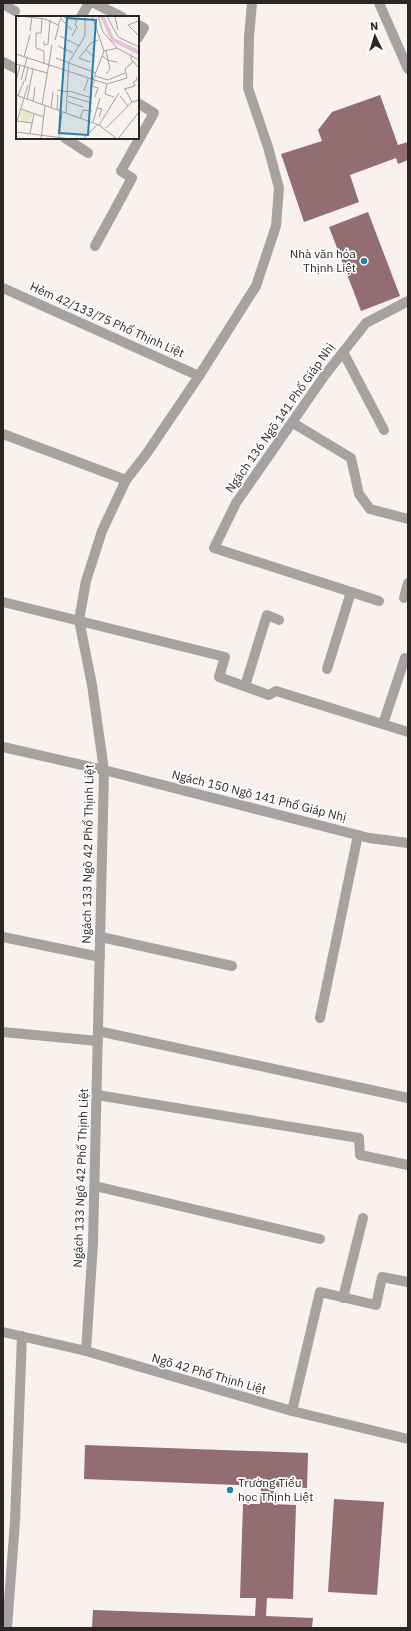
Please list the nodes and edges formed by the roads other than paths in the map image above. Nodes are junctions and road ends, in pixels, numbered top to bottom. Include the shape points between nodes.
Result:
1 (89, 3) edge
2 (94, 3) edge
3 (252, 3) edge
4 (379, 3) edge
5 (3, 4) edge
6 (15, 10) dead end
7 (82, 16) edge
8 (120, 16) edge
9 (139, 26) edge
10 (139, 36) edge
11 (3, 62) edge
12 (16, 68) edge
13 (408, 69) edge
14 (139, 104) edge
15 (67, 139) edge
16 (88, 153) dead end
17 (95, 246) dead end
18 (3, 288) edge
19 (408, 301) edge
20 (343, 352) junction
21 (200, 376) junction
22 (293, 423) junction
23 (384, 430) dead end
24 (3, 434) edge
25 (126, 480) junction
26 (408, 519) edge
27 (408, 583) edge
28 (351, 592) junction
29 (404, 598) dead end
30 (379, 601) dead end
31 (3, 602) edge
32 (80, 620) junction
33 (279, 620) dead end
34 (405, 658) dead end
35 (327, 669) dead end
36 (245, 686) junction
37 (383, 724) junction
38 (408, 732) edge
39 (3, 747) edge
40 (104, 770) junction
41 (358, 835) junction
42 (408, 842) edge
43 (3, 937) edge
44 (101, 937) junction
45 (100, 957) junction
46 (232, 966) dead end
47 (320, 1018) dead end
48 (3, 1032) edge
49 (98, 1036) junction
50 (97, 1095) junction
51 (408, 1098) edge
52 (408, 1165) edge
53 (95, 1186) junction
54 (363, 1218) dead end
55 (320, 1239) dead end
56 (408, 1282) edge
57 (343, 1298) junction
58 (3, 1332) edge
59 (22, 1336) junction
60 (86, 1351) junction
61 (292, 1411) junction
62 (408, 1439) edge
63 (7, 1628) edge

1 - 7 street
2 - 8 street
3 - 21 street, Ngách 133 Ngõ 42 Phố Thịnh Liệt via 248,88 279,188 276,226 256,286
4 - 13 street
5 - 6 street
9 - 10 street via 144,28
11 - 12 street
14 - 17 street via 154,113 121,171 132,178
15 - 16 street
18 - 21 street, Hẻm 42/133/75 Phố Thịnh Liệt
19 - 20 street, Ngách 136 Ngõ 141 Phố Giáp Nhị via 366,323
20 - 22 street, Ngách 136 Ngõ 141 Phố Giáp Nhị via 324,375
20 - 23 street
21 - 25 street, Ngách 133 Ngõ 42 Phố Thịnh Liệt
22 - 26 street via 351,458 359,494 370,509
22 - 28 street, Ngách 136 Ngõ 141 Phố Giáp Nhị via 262,463 236,503 214,548
24 - 25 street
25 - 32 street, Ngách 133 Ngõ 42 Phố Thịnh Liệt via 102,531 86,581
27 - 29 street
28 - 30 street, Ngách 136 Ngõ 141 Phố Giáp Nhị
28 - 35 street
31 - 32 street
32 - 36 street via 225,657 220,677
32 - 40 street, Ngách 133 Ngõ 42 Phố Thịnh Liệt
33 - 36 street via 267,615
34 - 37 street
36 - 37 street via 269,695 276,691
37 - 38 street
39 - 40 street, Ngách 150 Ngõ 141 Phố Giáp Nhị
40 - 41 street, Ngách 150 Ngõ 141 Phố Giáp Nhị
40 - 44 street, Ngách 133 Ngõ 42 Phố Thịnh Liệt
41 - 42 street, Ngách 150 Ngõ 141 Phố Giáp Nhị
41 - 47 street
43 - 45 street
44 - 45 street, Ngách 133 Ngõ 42 Phố Thịnh Liệt
44 - 46 street
45 - 49 street, Ngách 133 Ngõ 42 Phố Thịnh Liệt
48 - 49 street
49 - 50 street, Ngách 133 Ngõ 42 Phố Thịnh Liệt
49 - 51 street
50 - 52 street via 359,1138 360,1155
50 - 53 street, Ngách 133 Ngõ 42 Phố Thịnh Liệt
53 - 55 street
53 - 60 street, Ngách 133 Ngõ 42 Phố Thịnh Liệt
54 - 57 street
56 - 57 street via 382,1277 376,1305
57 - 61 street via 320,1292
58 - 59 street, Ngõ 42 Phố Thịnh Liệt
59 - 60 street, Ngõ 42 Phố Thịnh Liệt
59 - 63 street via 15,1521
60 - 61 street, Ngõ 42 Phố Thịnh Liệt
61 - 62 street, Ngõ 42 Phố Thịnh Liệt

